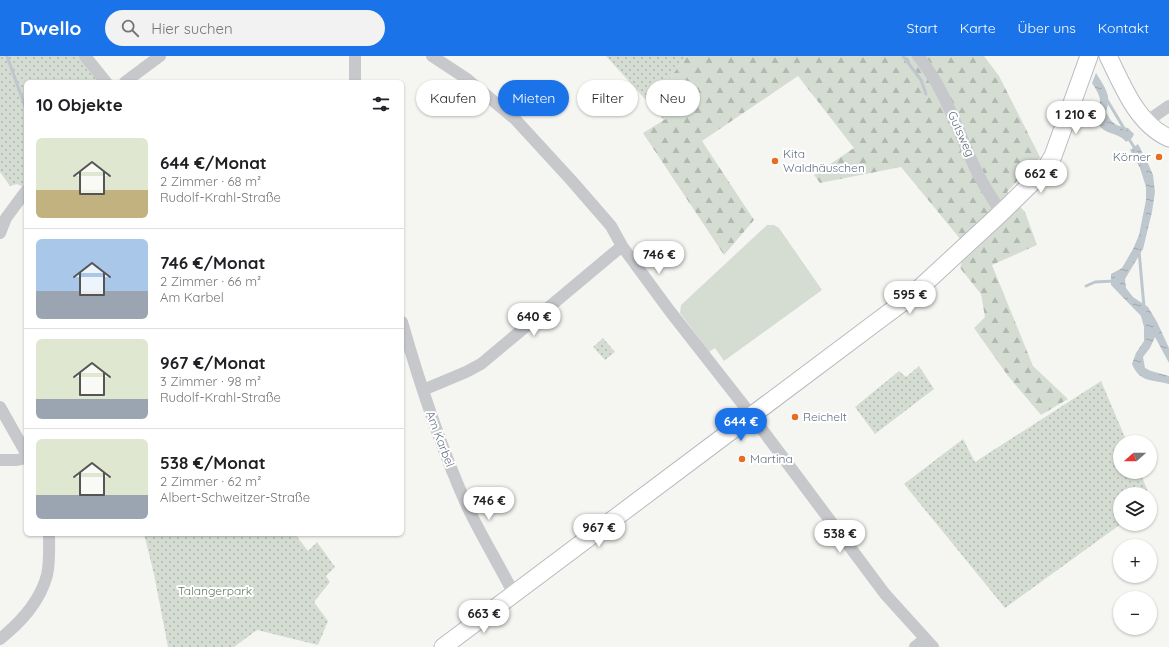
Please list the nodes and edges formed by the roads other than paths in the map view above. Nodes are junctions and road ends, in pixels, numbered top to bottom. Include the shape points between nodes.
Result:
1 (85, 56) edge
2 (160, 56) edge
3 (355, 56) edge
4 (432, 56) edge
5 (918, 56) edge
6 (1089, 56) edge
7 (1108, 56) edge
8 (104, 80) edge
9 (128, 80) edge
10 (355, 80) edge
11 (1169, 106) edge
12 (1146, 122) junction
13 (1169, 138) edge
14 (24, 194) edge
15 (1002, 213) junction
16 (0, 233) edge
17 (622, 246) junction
18 (404, 328) edge
19 (423, 390) junction
20 (0, 407) edge
21 (752, 416) junction
22 (24, 449) edge
23 (24, 458) edge
24 (0, 460) edge
25 (49, 536) edge
26 (514, 594) junction
27 (0, 639) edge
28 (929, 643) edge
29 (443, 647) edge
30 (915, 647) edge

1 - 8 street
2 - 9 street
3 - 10 street
4 - 17 street via 467,79 515,119 606,221
5 - 15 street, Gutsweg via 942,91 979,176
6 - 15 street via 1053,156 1043,172
7 - 12 street via 1132,102
11 - 12 street
12 - 13 street
14 - 16 street via 6,218
15 - 21 street via 910,297
17 - 19 street via 481,364
17 - 21 street
18 - 19 street, Am Karbel
19 - 26 street, Am Karbel via 446,456 469,510
20 - 22 street
21 - 26 street
21 - 28 street via 885,594
23 - 24 street
25 - 27 street via 47,573 41,591 26,614
26 - 29 street
28 - 30 street

